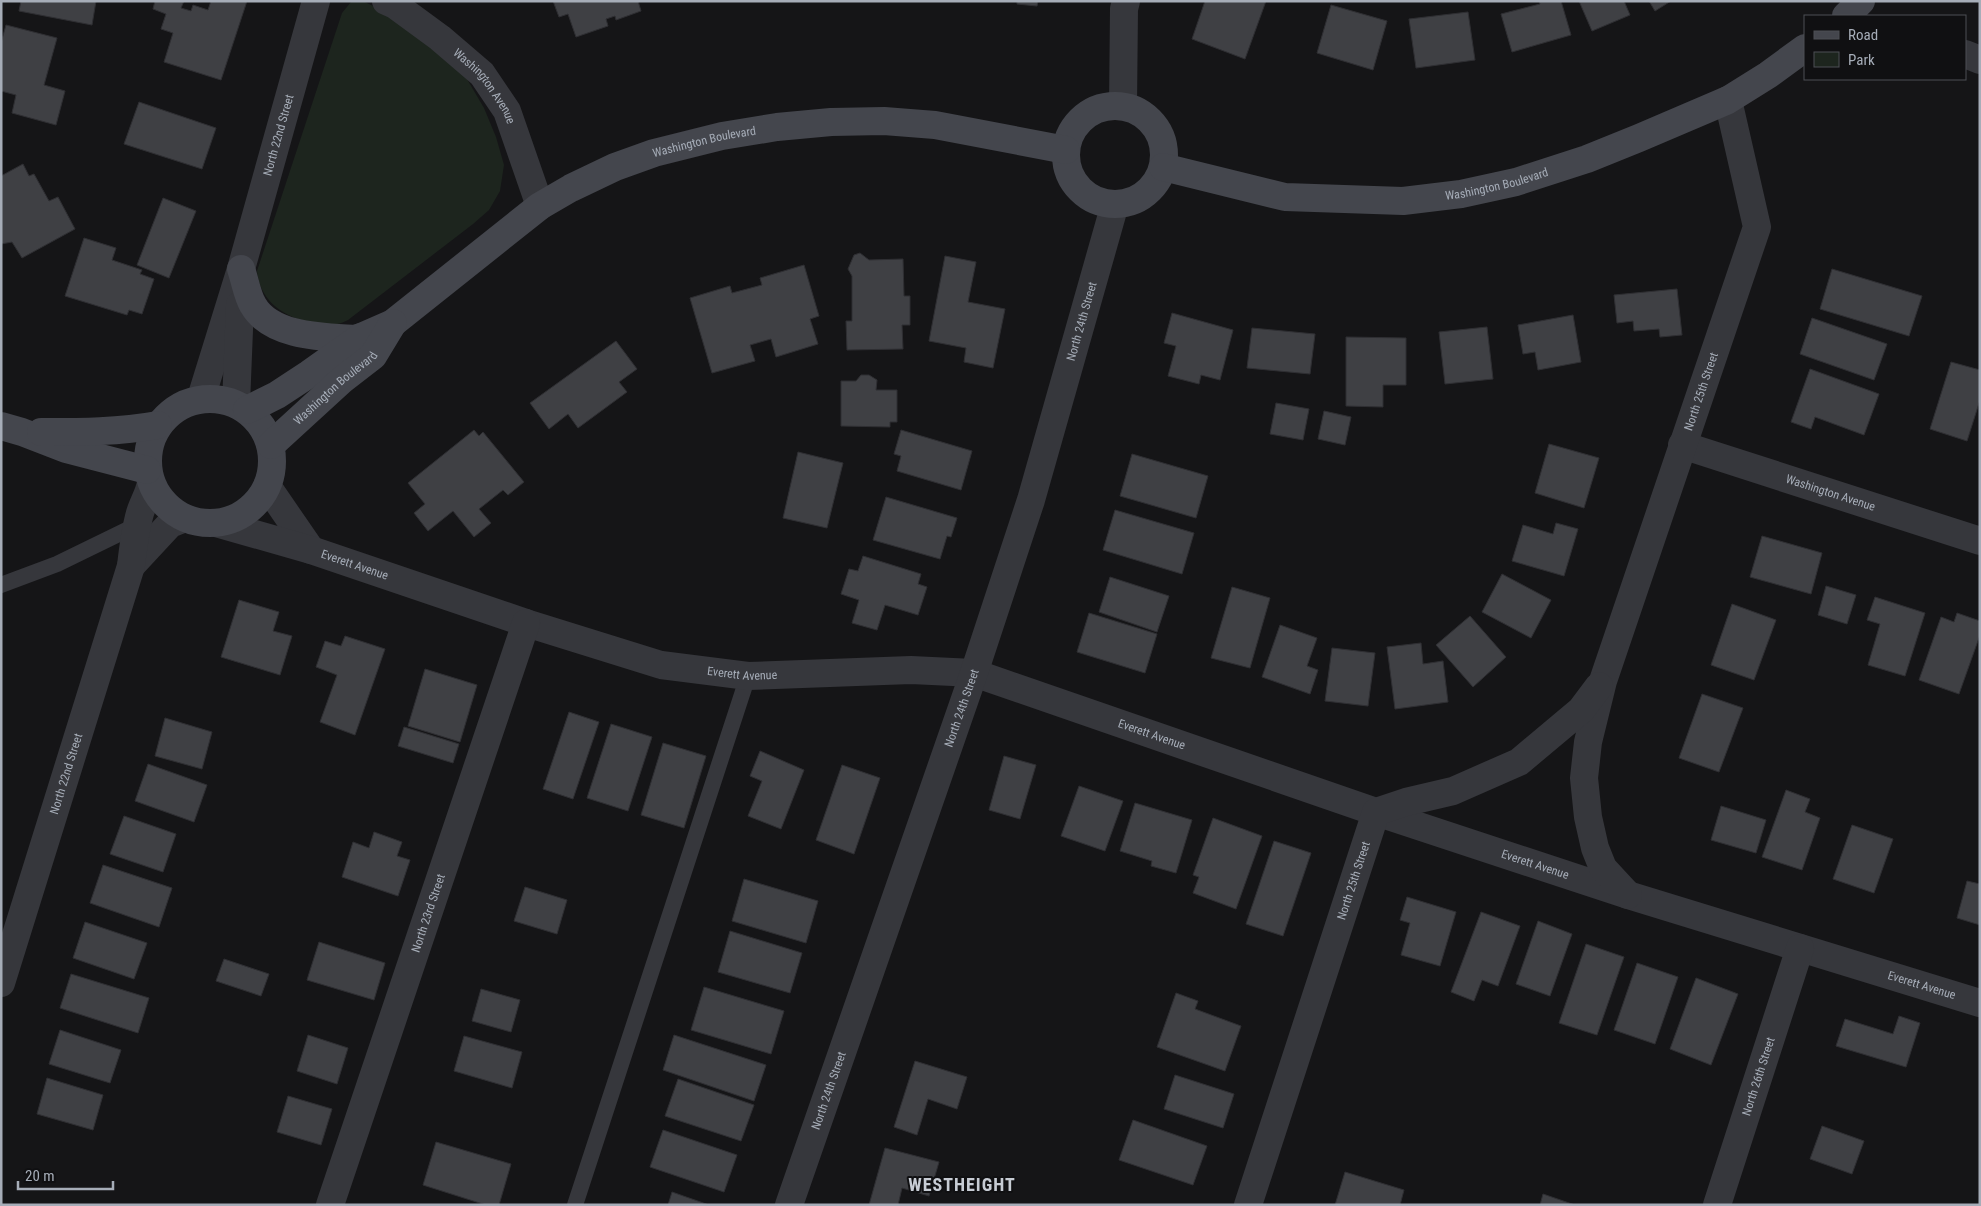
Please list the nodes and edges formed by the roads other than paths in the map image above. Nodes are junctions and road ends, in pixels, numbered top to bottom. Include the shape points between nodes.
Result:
1 (316, 1) edge
2 (386, 1) edge
3 (1126, 1) edge
4 (1804, 49) edge
5 (1966, 54) edge
6 (1980, 60) edge
7 (1728, 100) junction
8 (1123, 106) junction
9 (1066, 150) junction
10 (1163, 167) junction
11 (1115, 204) junction
12 (540, 206) junction
13 (241, 269) junction
14 (393, 323) junction
15 (361, 337) junction
16 (201, 398) junction
17 (242, 407) junction
18 (158, 425) junction
19 (12, 429) edge
20 (271, 445) junction
21 (1682, 445) junction
22 (149, 476) junction
23 (267, 486) junction
24 (185, 518) junction
25 (216, 523) junction
26 (137, 525) junction
27 (1980, 541) edge
28 (311, 550) junction
29 (131, 566) junction
30 (1, 585) edge
31 (526, 623) junction
32 (974, 673) junction
33 (748, 676) junction
34 (1603, 680) junction
35 (1376, 812) junction
36 (1628, 895) junction
37 (1800, 948) junction
38 (6, 953) edge
39 (1, 983) edge
40 (1980, 1003) edge
41 (330, 1205) edge
42 (575, 1205) edge
43 (789, 1205) edge
44 (1248, 1205) edge
45 (1717, 1205) edge

1 - 13 street, North 22nd Street
2 - 12 street, Washington Avenue via 440,38 482,74 507,110
3 - 8 street
4 - 7 street, Washington Boulevard
5 - 6 street
7 - 10 street, Washington Boulevard via 1587,159 1516,182 1403,201 1284,197
7 - 21 street, North 25th Street via 1757,227
8 - 9 street via 1107,106 1079,121 1070,134
8 - 10 street via 1151,122 1160,135
9 - 11 street via 1067,166 1084,193 1099,201
9 - 12 street, Washington Boulevard via 935,125 884,121 777,127 722,136 654,153 615,167
10 - 11 street via 1145,194
11 - 32 street, North 24th Street via 1031,500
12 - 14 street, Washington Boulevard
13 - 15 street via 254,306 269,322 310,336
13 - 16 street, North 22nd Street
13 - 17 street, North 22nd Street
14 - 15 street, Washington Boulevard
14 - 20 street, Washington Boulevard via 374,356 342,380
15 - 17 street, Washington Boulevard via 277,394
16 - 17 street via 219,399
16 - 18 street via 170,412
17 - 20 street via 262,426
18 - 19 street via 84,433
18 - 22 street via 150,439 147,454
19 - 22 street
20 - 23 street via 272,466
21 - 27 street, Washington Avenue
21 - 34 street, North 25th Street
22 - 24 street via 159,497 170,510
22 - 26 street, North 22nd Street via 149,493
23 - 25 street via 247,512 232,520
23 - 28 street, Everett Avenue
24 - 25 street via 200,523
24 - 29 street, North 22nd Street via 170,524
25 - 28 street, Everett Avenue
26 - 29 street, North 22nd Street
26 - 30 lane via 57,564
28 - 31 street, Everett Avenue
29 - 38 street, North 22nd Street
31 - 33 street, Everett Avenue via 660,666
31 - 41 street, North 23rd Street
32 - 33 street, Everett Avenue via 911,670
32 - 35 street, Everett Avenue
32 - 43 street, North 24th Street
33 - 42 lane
34 - 35 street, North 25th Street via 1581,710 1519,762 1453,791
34 - 36 street, North 25th Street via 1588,742 1584,778 1588,816 1603,868
35 - 36 street, Everett Avenue
35 - 44 street, North 25th Street
36 - 37 street, Everett Avenue
37 - 40 street, Everett Avenue
37 - 45 street, North 26th Street
38 - 39 street, North 22nd Street

